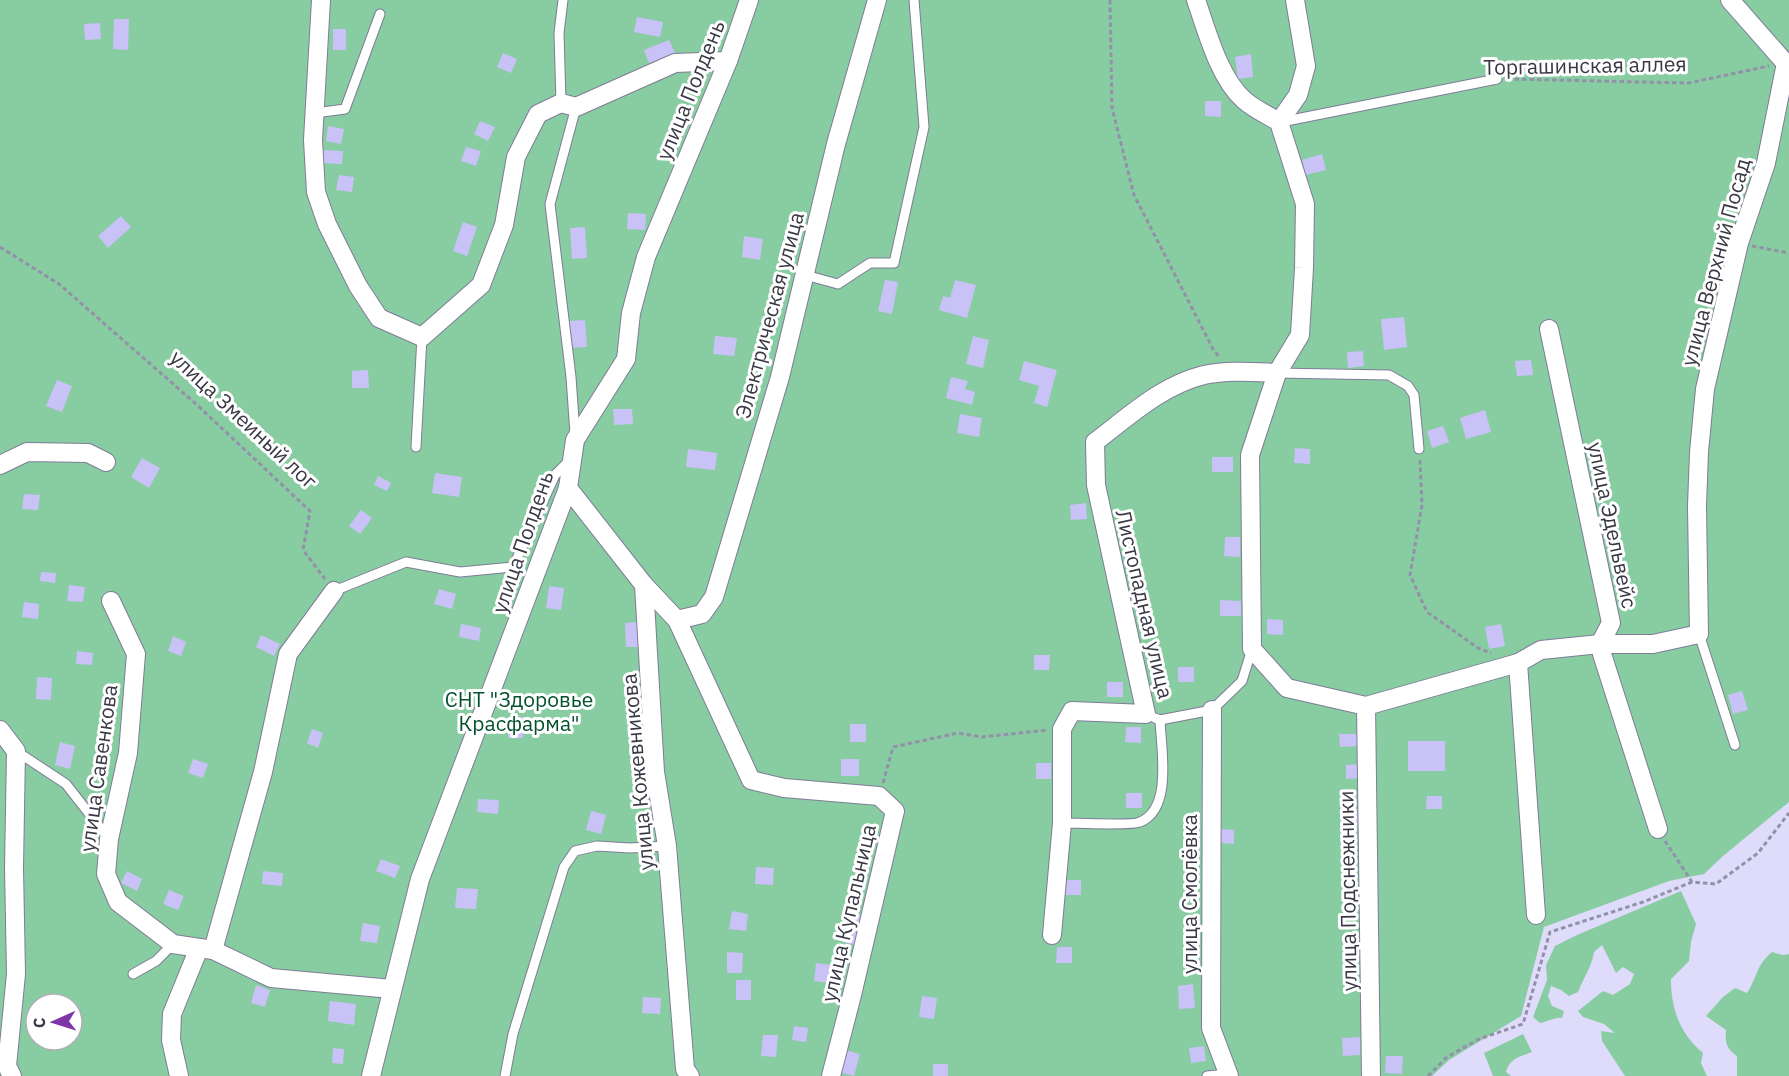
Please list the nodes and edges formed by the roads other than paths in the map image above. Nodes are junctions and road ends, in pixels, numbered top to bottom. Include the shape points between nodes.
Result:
1 (321, 0) edge
2 (563, 0) edge
3 (749, 0) edge
4 (877, 0) edge
5 (914, 0) edge
6 (1196, 0) edge
7 (1295, 0) edge
8 (1730, 0) edge
9 (380, 14) dead end
10 (728, 61) junction
11 (1787, 65) edge
12 (1497, 79) road end
13 (568, 105) junction
14 (315, 113) junction
15 (1279, 122) junction
16 (805, 275) junction
17 (1549, 329) dead end
18 (422, 337) junction
19 (1277, 373) junction
20 (416, 447) dead end
21 (574, 448) junction
22 (1419, 449) road end
23 (106, 462) dead end
24 (0, 465) edge
25 (568, 488) junction
26 (644, 585) junction
27 (334, 591) joint
28 (111, 601) dead end
29 (677, 620) junction
30 (1699, 634) junction
31 (1600, 644) junction
32 (1252, 649) junction
33 (1518, 663) junction
34 (1366, 706) junction
35 (1212, 710) junction
36 (1153, 717) junction
37 (0, 730) edge
38 (1735, 745) dead end
39 (16, 751) junction
40 (1062, 823) junction
41 (1658, 830) road end
42 (109, 839) junction
43 (667, 846) junction
44 (1536, 915) dead end
45 (1052, 935) dead end
46 (172, 944) junction
47 (206, 949) junction
48 (133, 974) dead end
49 (392, 989) junction
50 (1228, 1075) edge
51 (12, 1076) edge
52 (179, 1076) edge
53 (371, 1076) edge
54 (505, 1076) edge
55 (690, 1076) edge
56 (831, 1076) edge
57 (1207, 1076) edge
58 (1371, 1076) edge

1 - 14 street
2 - 13 lane via 559,33
3 - 10 street, улица Полдень
4 - 16 street, Электрическая улица via 836,144
5 - 16 lane via 924,127 894,263 870,263 838,284
6 - 15 street via 1230,85
7 - 15 street via 1306,66 1298,95
8 - 11 street
9 - 14 lane via 345,108
10 - 13 street via 675,63
10 - 21 street, улица Полдень via 646,256 631,313 626,359
11 - 30 street, улица Верхний Посад via 1766,163 1739,243 1706,389 1697,506
12 - 15 lane, Торгашинская аллея
13 - 18 street via 538,114 516,157 504,225 481,285
13 - 21 lane via 550,204 571,377
14 - 18 street via 316,192 327,224 357,286 379,318
15 - 19 street via 1305,204 1300,335
16 - 29 street, Электрическая улица via 780,377 714,597 702,614
17 - 31 street, улица Эдельвейс via 1611,623
18 - 20 lane
19 - 22 lane via 1389,375 1408,386 1414,395
19 - 32 street via 1250,455
19 - 36 street, Листопадная улица via 1203,375 1168,388 1095,442 1096,485
21 - 25 lane
21 - 27 lane via 555,475 513,567 460,572 406,562
23 - 24 street via 88,453 27,452
25 - 26 street
25 - 49 street, улица Полдень via 420,879
26 - 29 street, улица Купальница
26 - 43 street, улица Кожевникова via 655,772
27 - 47 street via 288,654 263,772
28 - 42 street, улица Савенкова via 136,654 128,753
29 - 56 street, улица Купальница via 751,780 784,788 879,796 895,811
30 - 31 street via 1653,645
30 - 38 lane
31 - 33 street via 1541,650
31 - 41 street
32 - 34 street via 1287,688
32 - 35 lane via 1242,681
33 - 34 street
33 - 44 street
34 - 58 street, улица Подснежники
35 - 36 lane
35 - 50 street, улица Смолёвка via 1211,1028
36 - 40 lane via 1163,782 1156,810 1140,823
36 - 40 street, Листопадная улица via 1072,711 1062,729
37 - 39 street
39 - 42 lane via 66,784
39 - 51 street via 16,974 7,1066
40 - 45 street
42 - 46 street, улица Савенкова via 106,874 118,902
43 - 54 lane via 597,846 575,851 564,867 513,1034
43 - 55 street, улица Кожевникова via 685,1069
46 - 47 street, улица Савенкова
46 - 48 lane via 156,961
47 - 49 street, улица Савенкова via 270,978
47 - 52 street via 172,1014 171,1040
49 - 53 street, улица Полдень
50 - 57 lane

